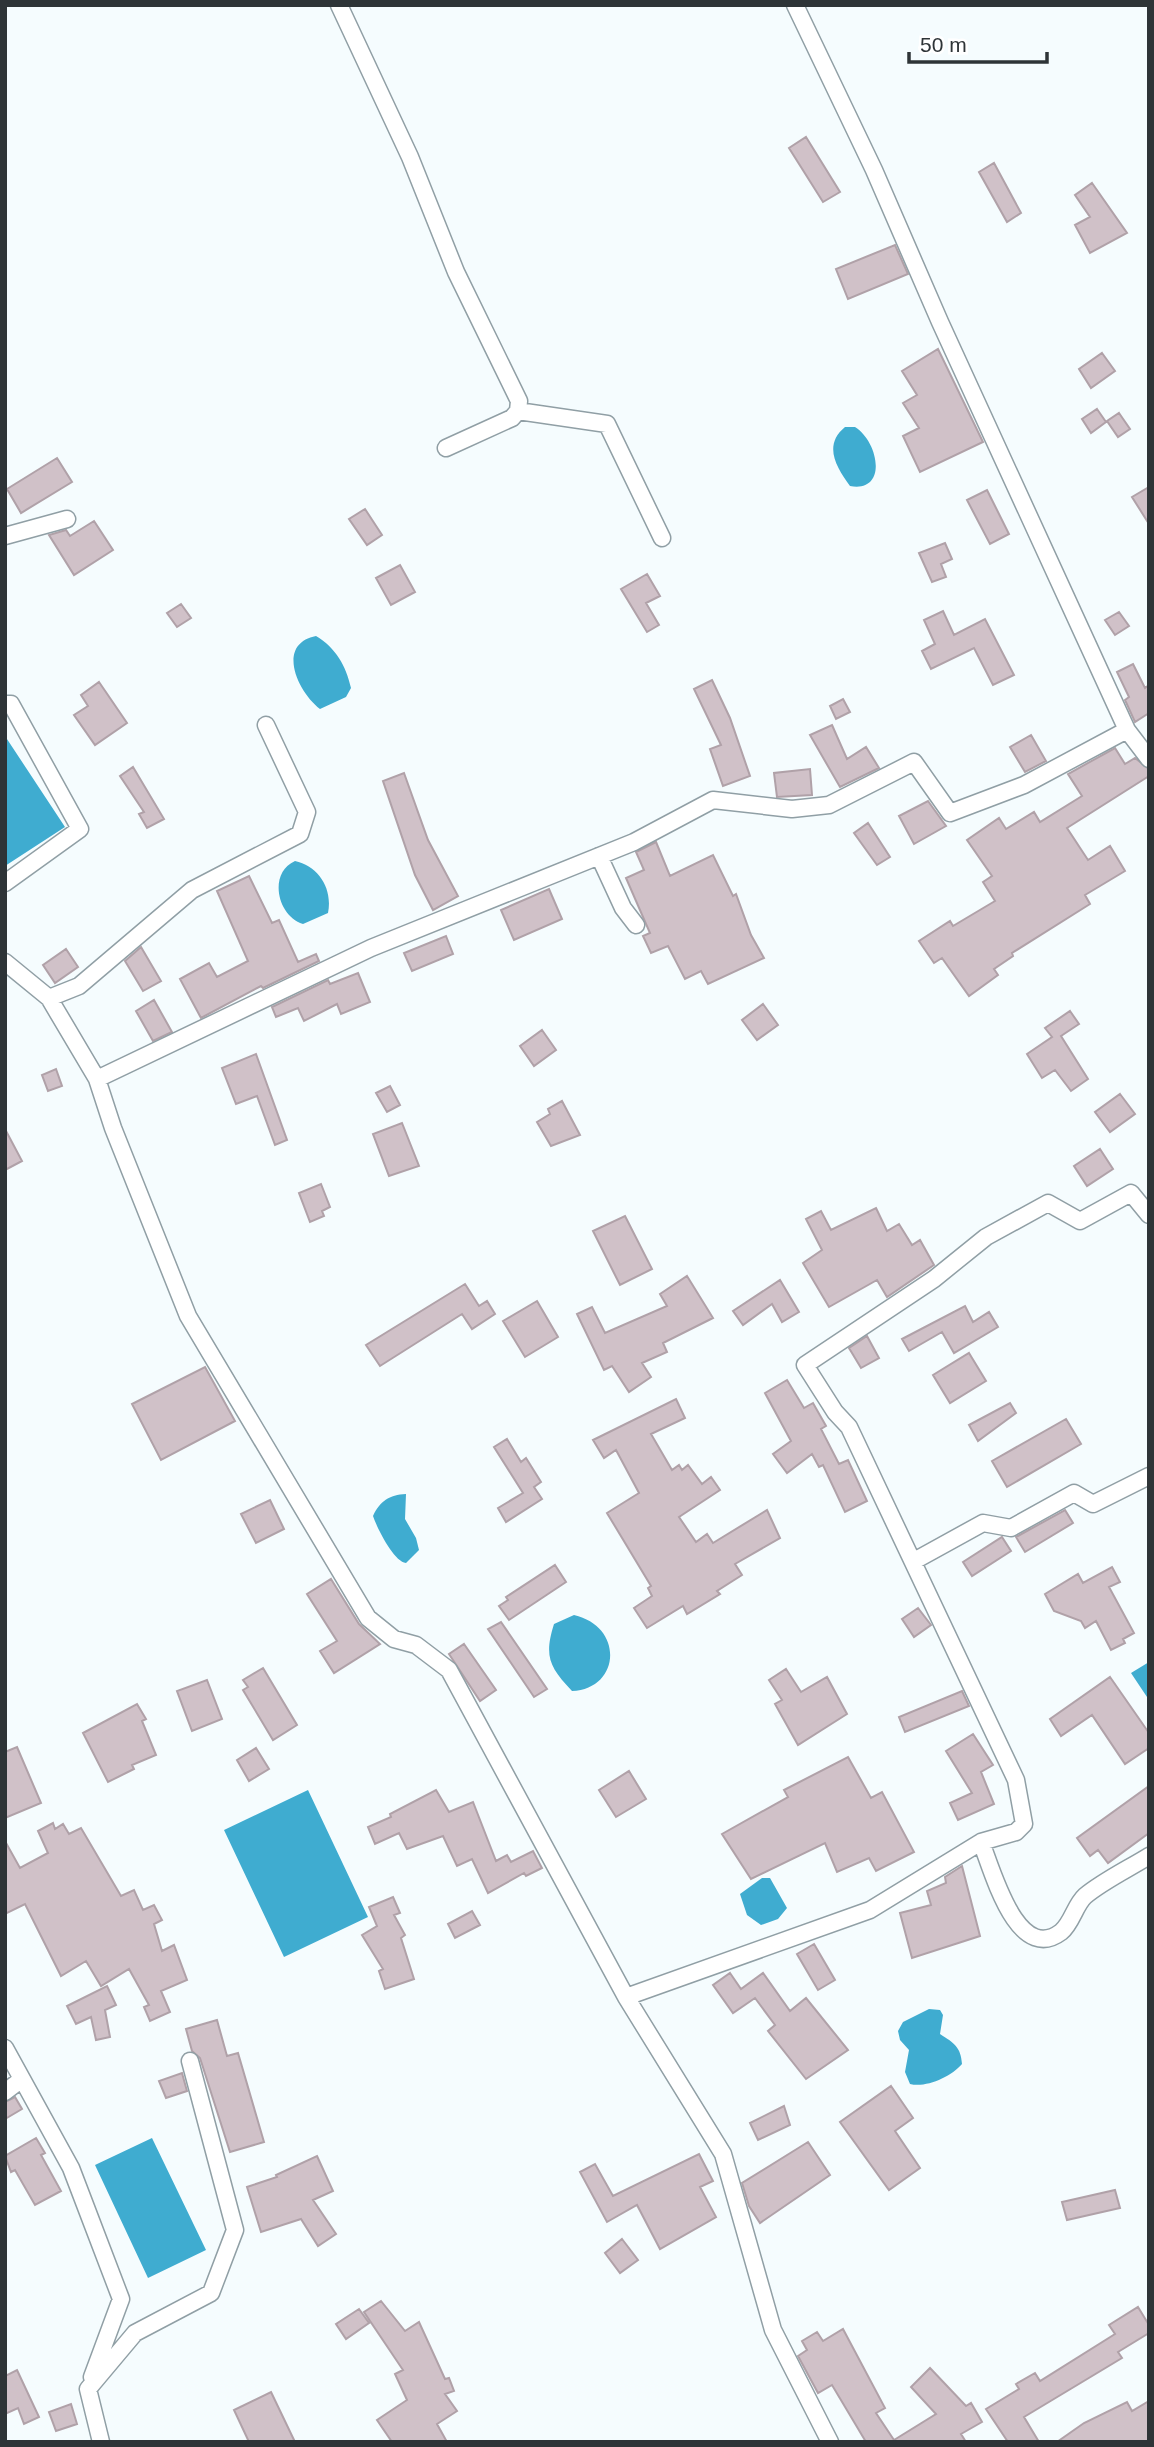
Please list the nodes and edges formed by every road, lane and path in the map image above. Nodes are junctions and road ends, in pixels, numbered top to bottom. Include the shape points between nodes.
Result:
1 (339, 5) edge
2 (795, 5) edge
3 (518, 411) junction
4 (446, 448) dead end
5 (67, 519) dead end
6 (5, 536) edge
7 (662, 538) dead end
8 (5, 704) edge
9 (266, 725) dead end
10 (1127, 730) junction
11 (1149, 760) edge
12 (599, 856) junction
13 (5, 883) edge
14 (636, 925) dead end
15 (5, 962) edge
16 (49, 998) junction
17 (97, 1079) junction
18 (1149, 1214) edge
19 (1149, 1476) edge
20 (914, 1561) junction
21 (981, 1842) junction
22 (1149, 1856) edge
23 (626, 1997) junction
24 (5, 2048) edge
25 (190, 2061) dead end
26 (22, 2079) junction
27 (5, 2092) edge
28 (88, 2389) junction
29 (101, 2442) edge
30 (830, 2442) edge

1 - 3 street via 410,157 456,272 519,401
2 - 10 street
3 - 4 street
3 - 7 street via 607,424
5 - 6 street
8 - 13 street via 11,704 80,829
9 - 16 street via 307,812 300,834 192,891 79,986
10 - 11 street
10 - 12 street via 964,811 950,813 914,762 830,805 792,809 713,800
12 - 14 street
12 - 17 street via 370,948
15 - 16 street
16 - 17 street
17 - 23 street via 195,1328 368,1618 394,1639 416,1645 449,1670
18 - 20 street via 1131,1193 1080,1221 1048,1203 986,1237 934,1279 805,1365 849,1427
19 - 20 street via 1093,1504 1074,1493 1011,1528 983,1523
20 - 21 street via 1016,1780 1024,1824 1016,1832
21 - 22 street via 1011,1915 1037,1938 1062,1931 1084,1897
21 - 23 street via 870,1910
23 - 30 street via 723,2154 772,2330
24 - 26 street
25 - 28 street via 235,2230 211,2293 135,2333
26 - 27 street
26 - 28 street via 71,2168 121,2299
28 - 29 street

